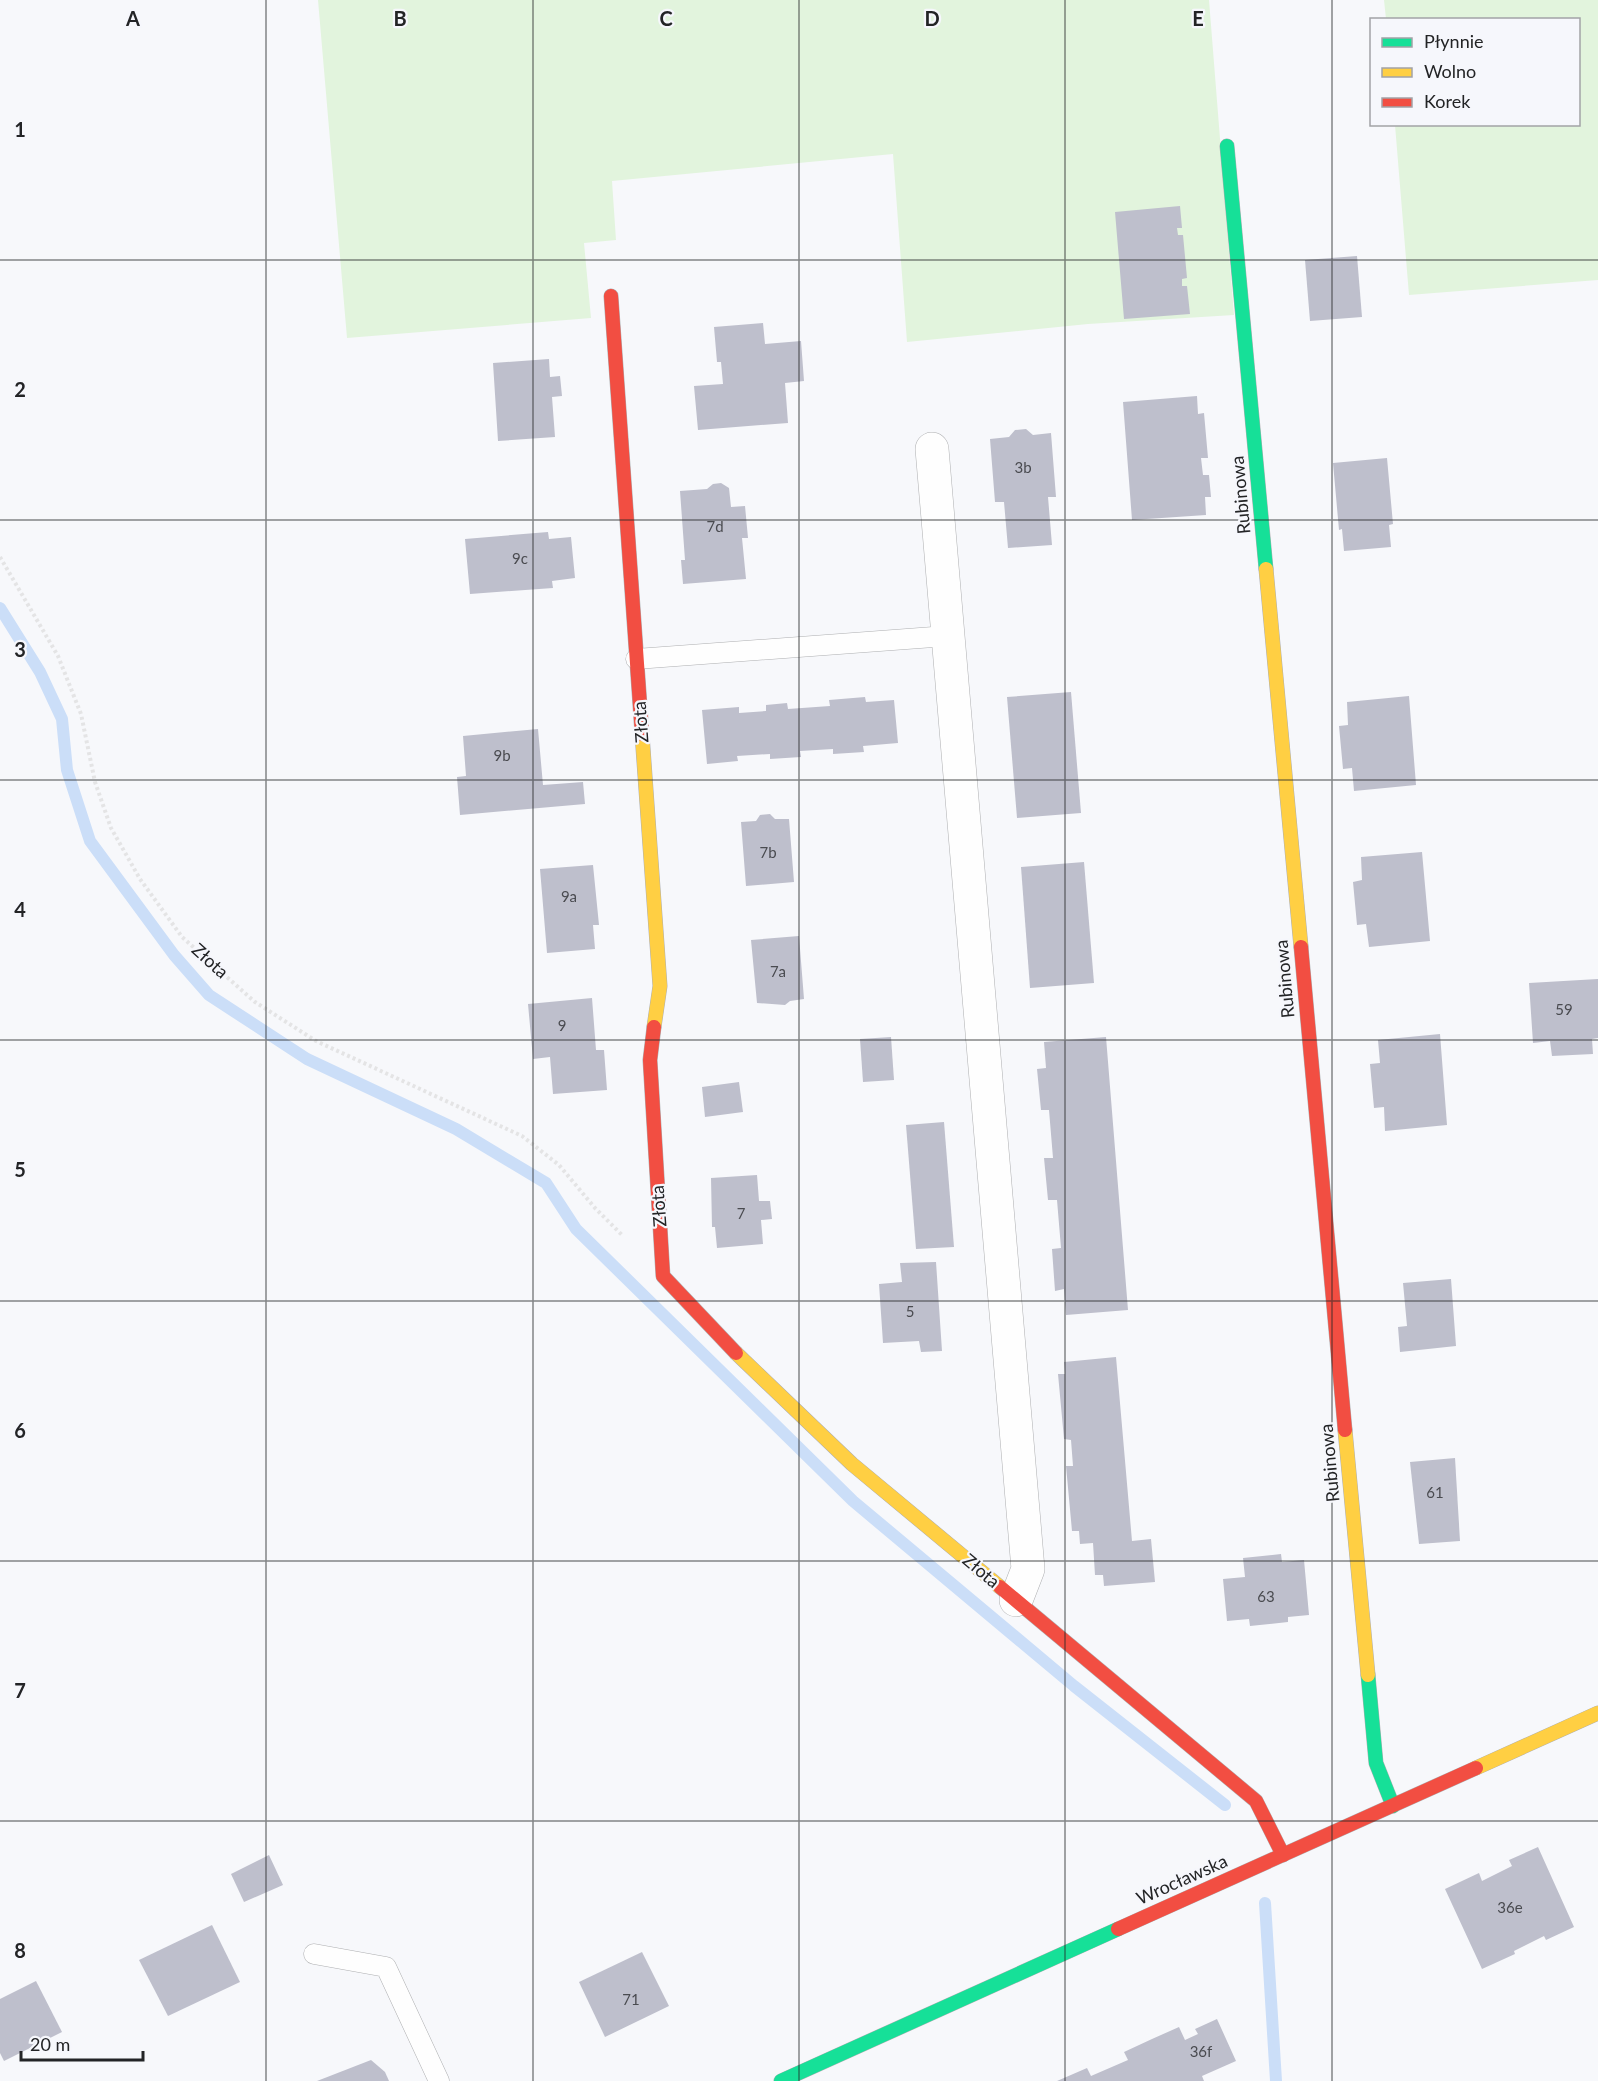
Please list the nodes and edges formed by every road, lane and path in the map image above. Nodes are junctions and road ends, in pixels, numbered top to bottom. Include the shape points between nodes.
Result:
1 (1227, 146) dead end
2 (611, 296) dead end
3 (932, 449) dead end
4 (0, 557) edge
5 (947, 636) junction
6 (636, 659) junction
7 (595, 1208) dead end
8 (1016, 1600) junction
9 (1598, 1713) edge
10 (1393, 1806) junction
11 (1283, 1855) junction
12 (314, 1954) dead end
13 (439, 2081) edge
14 (781, 2081) edge

1 - 10 street, Rubinowa via 1376,1763
2 - 6 street, Złota
3 - 5 street, Złota
4 - 7 path, Złota via 58,656 81,714 95,782 111,828 140,879 182,937 255,1002 316,1041 522,1136 559,1166
5 - 6 lane
5 - 8 street, Złota via 1028,1569
6 - 8 street, Złota via 660,986 650,1060 663,1276 732,1349 852,1464
8 - 11 street, Złota via 1256,1801
9 - 10 street, Wrocławska
10 - 11 street, Wrocławska
11 - 14 street, Wrocławska
12 - 13 lane via 386,1967

